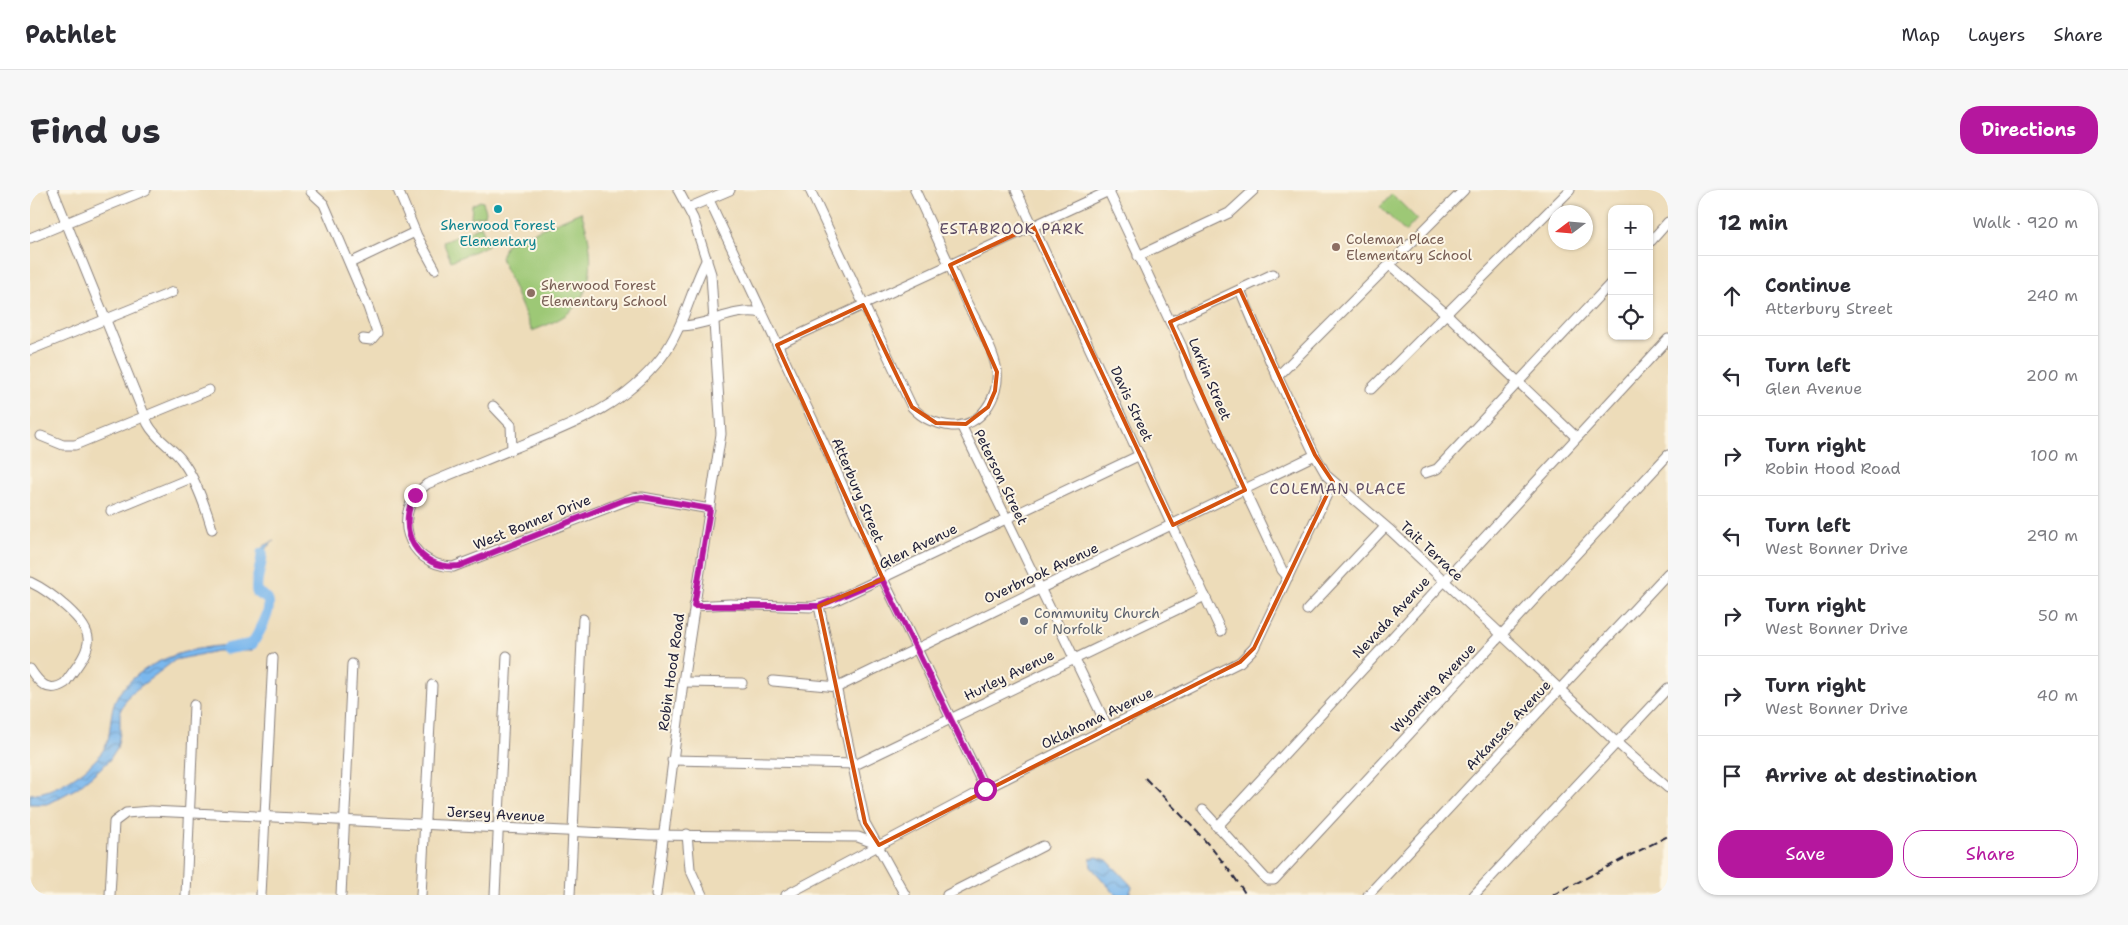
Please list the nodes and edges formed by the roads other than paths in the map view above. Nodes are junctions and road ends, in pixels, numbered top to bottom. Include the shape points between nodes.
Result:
1 (53, 190) edge
2 (146, 190) edge
3 (398, 190) edge
4 (678, 190) edge
5 (730, 190) edge
6 (810, 190) edge
7 (915, 190) edge
8 (1016, 190) edge
9 (1109, 190) edge
10 (1254, 190) edge
11 (1464, 190) edge
12 (1570, 190) edge
13 (311, 192) dead end
14 (709, 200) junction
15 (688, 208) junction
16 (1668, 222) edge
17 (66, 223) junction
18 (1033, 226) junction
19 (415, 232) junction
20 (30, 238) edge
21 (1653, 239) edge
22 (1138, 256) junction
23 (707, 259) junction
24 (350, 263) junction
25 (950, 265) junction
26 (1390, 265) junction
27 (435, 269) dead end
28 (1273, 274) dead end
29 (1608, 286) edge
30 (1240, 290) junction
31 (173, 292) dead end
32 (863, 305) junction
33 (762, 313) junction
34 (1445, 314) junction
35 (106, 319) junction
36 (716, 320) junction
37 (1170, 322) junction
38 (680, 326) junction
39 (363, 339) dead end
40 (1668, 339) edge
41 (778, 345) junction
42 (30, 350) edge
43 (1277, 377) junction
44 (1518, 383) junction
45 (1371, 389) dead end
46 (209, 390) dead end
47 (494, 406) dead end
48 (145, 417) junction
49 (961, 425) junction
50 (42, 436) dead end
51 (1576, 437) junction
52 (512, 449) junction
53 (1140, 455) junction
54 (1315, 455) junction
55 (1668, 455) edge
56 (1425, 473) dead end
57 (191, 478) junction
58 (1333, 482) junction
59 (1245, 490) junction
60 (710, 509) junction
61 (111, 511) dead end
62 (1006, 519) junction
63 (1173, 525) junction
64 (1385, 527) junction
65 (212, 529) dead end
66 (1668, 572) edge
67 (1288, 577) junction
68 (882, 579) junction
69 (1443, 581) junction
70 (30, 582) edge
71 (1040, 590) junction
72 (1205, 596) junction
73 (694, 606) junction
74 (819, 606) junction
75 (1307, 610) dead end
76 (583, 619) dead end
77 (1221, 631) dead end
78 (1502, 635) junction
79 (917, 650) junction
80 (507, 656) dead end
81 (274, 658) dead end
82 (1074, 659) junction
83 (352, 664) dead end
84 (30, 668) edge
85 (773, 681) dead end
86 (683, 682) junction
87 (742, 683) dead end
88 (432, 684) dead end
89 (836, 687) junction
90 (1668, 688) edge
91 (1560, 690) junction
92 (194, 705) dead end
93 (950, 720) junction
94 (1108, 728) junction
95 (1617, 743) junction
96 (672, 760) junction
97 (853, 764) junction
98 (1668, 788) edge
99 (985, 789) junction
100 (1202, 810) dead end
101 (190, 813) junction
102 (264, 816) junction
103 (345, 820) junction
104 (424, 824) junction
105 (1217, 827) junction
106 (499, 828) junction
107 (574, 832) junction
108 (662, 834) junction
109 (687, 834) junction
110 (878, 845) junction
111 (1043, 846) dead end
112 (110, 895) edge
113 (186, 895) edge
114 (261, 895) edge
115 (341, 895) edge
116 (421, 895) edge
117 (495, 895) edge
118 (570, 895) edge
119 (656, 895) edge
120 (702, 895) edge
121 (786, 895) edge
122 (905, 895) edge
123 (947, 895) edge
124 (1368, 895) edge
125 (1474, 895) edge

1 - 17 street
2 - 17 street
3 - 19 street
4 - 15 street, Robin Hood Road
5 - 14 street
6 - 32 street
7 - 25 street, Peterson Street
8 - 18 street, Davis Street
9 - 18 street
9 - 22 street, Larkin Street
10 - 22 street via 1229,213
11 - 26 street
12 - 34 street
13 - 24 street via 324,204
14 - 15 street
14 - 33 street, Atterbury Street
15 - 23 street, Robin Hood Road
16 - 21 street
17 - 20 street
17 - 35 street
18 - 25 street
18 - 53 street, Davis Street
19 - 24 street
19 - 27 street
22 - 37 street, Larkin Street
23 - 36 street, Robin Hood Road
23 - 38 street, West Bonner Drive
24 - 39 street via 376,333 371,340
25 - 32 street
25 - 49 street, Peterson Street via 997,372 995,391 988,407 972,421
26 - 34 street
26 - 43 street
28 - 30 street
29 - 44 street
30 - 37 street
30 - 43 street, Tait Terrace
31 - 35 street
32 - 41 street
32 - 49 street via 912,407 929,421
33 - 36 street via 737,312
33 - 41 street, Atterbury Street
34 - 44 street
34 - 45 street
35 - 42 street
35 - 48 street
36 - 38 street via 697,326
36 - 60 street, Robin Hood Road via 721,434
37 - 59 street, Larkin Street via 1191,376
38 - 52 street, West Bonner Drive via 661,358 614,403 583,421
40 - 51 street, Nevada Avenue
41 - 68 street, Atterbury Street via 848,496
43 - 54 street, Tait Terrace
44 - 51 street
44 - 56 street via 1437,469
46 - 48 street
47 - 52 street via 511,425
48 - 50 street via 75,446 63,445
48 - 57 street via 157,438 178,456
49 - 62 street, Peterson Street
51 - 69 street, Nevada Avenue
52 - 60 street, West Bonner Drive via 427,484 415,495 408,510 407,527 412,544 425,559 445,567 459,566 633,498
53 - 62 street, Glen Avenue
53 - 63 street, Davis Street
54 - 58 street, Tait Terrace
54 - 59 street, Overbrook Avenue
55 - 78 street, Wyoming Avenue
57 - 61 street
57 - 65 street
58 - 64 street, Tait Terrace
58 - 67 street, Oklahoma Avenue
59 - 63 street, Overbrook Avenue
59 - 67 street, Larkin Street
60 - 73 street, Robin Hood Road
62 - 68 street, Glen Avenue
62 - 71 street, Peterson Street
63 - 71 street, Overbrook Avenue
63 - 72 street, Davis Street
64 - 69 street, Tait Terrace
64 - 75 street
66 - 91 street, Arkansas Avenue
67 - 94 street, Oklahoma Avenue via 1254,648 1240,662
68 - 74 street, Glen Avenue
68 - 79 street, Atterbury Street
69 - 78 street, Tait Terrace
69 - 105 street, Nevada Avenue
70 - 84 street via 49,593 84,625 89,640 65,683 60,686 44,686
71 - 79 street, Overbrook Avenue
71 - 82 street, Peterson Street
72 - 77 street, Davis Street
72 - 82 street, Hurley Avenue
73 - 74 street, Glen Avenue
73 - 86 street, Robin Hood Road
74 - 89 street
76 - 107 street
78 - 91 street, Tait Terrace
78 - 105 street, Wyoming Avenue via 1274,880 1267,880
79 - 89 street, Overbrook Avenue
79 - 93 street, Atterbury Street
80 - 106 street
81 - 102 street
82 - 93 street, Hurley Avenue
82 - 94 street, Peterson Street
83 - 103 street
85 - 89 street, Overbrook Avenue
86 - 87 street
86 - 96 street, Robin Hood Road
88 - 104 street
89 - 97 street
90 - 95 street
91 - 95 street, Tait Terrace
91 - 124 street, Arkansas Avenue
92 - 101 street
93 - 97 street, Hurley Avenue
93 - 99 street, Atterbury Street
94 - 99 street, Oklahoma Avenue
95 - 98 street, Tait Terrace
95 - 125 street
96 - 97 street, Hurley Avenue
96 - 108 street, Robin Hood Road
97 - 110 street via 866,823
99 - 110 street, Oklahoma Avenue
100 - 105 street, Wyoming Avenue
101 - 102 street, Jersey Avenue
101 - 112 street, Jersey Avenue via 126,813 114,822
101 - 113 street
102 - 103 street, Jersey Avenue
102 - 114 street
103 - 104 street, Jersey Avenue
103 - 115 street
104 - 106 street, Jersey Avenue
104 - 116 street
106 - 107 street, Jersey Avenue
106 - 117 street
107 - 108 street, Jersey Avenue
107 - 118 street
108 - 109 street, Jersey Avenue
108 - 119 street, Robin Hood Road
109 - 110 street, Jersey Avenue via 858,837
109 - 120 street via 690,869
110 - 121 street, Oklahoma Avenue
110 - 122 street
111 - 123 street

